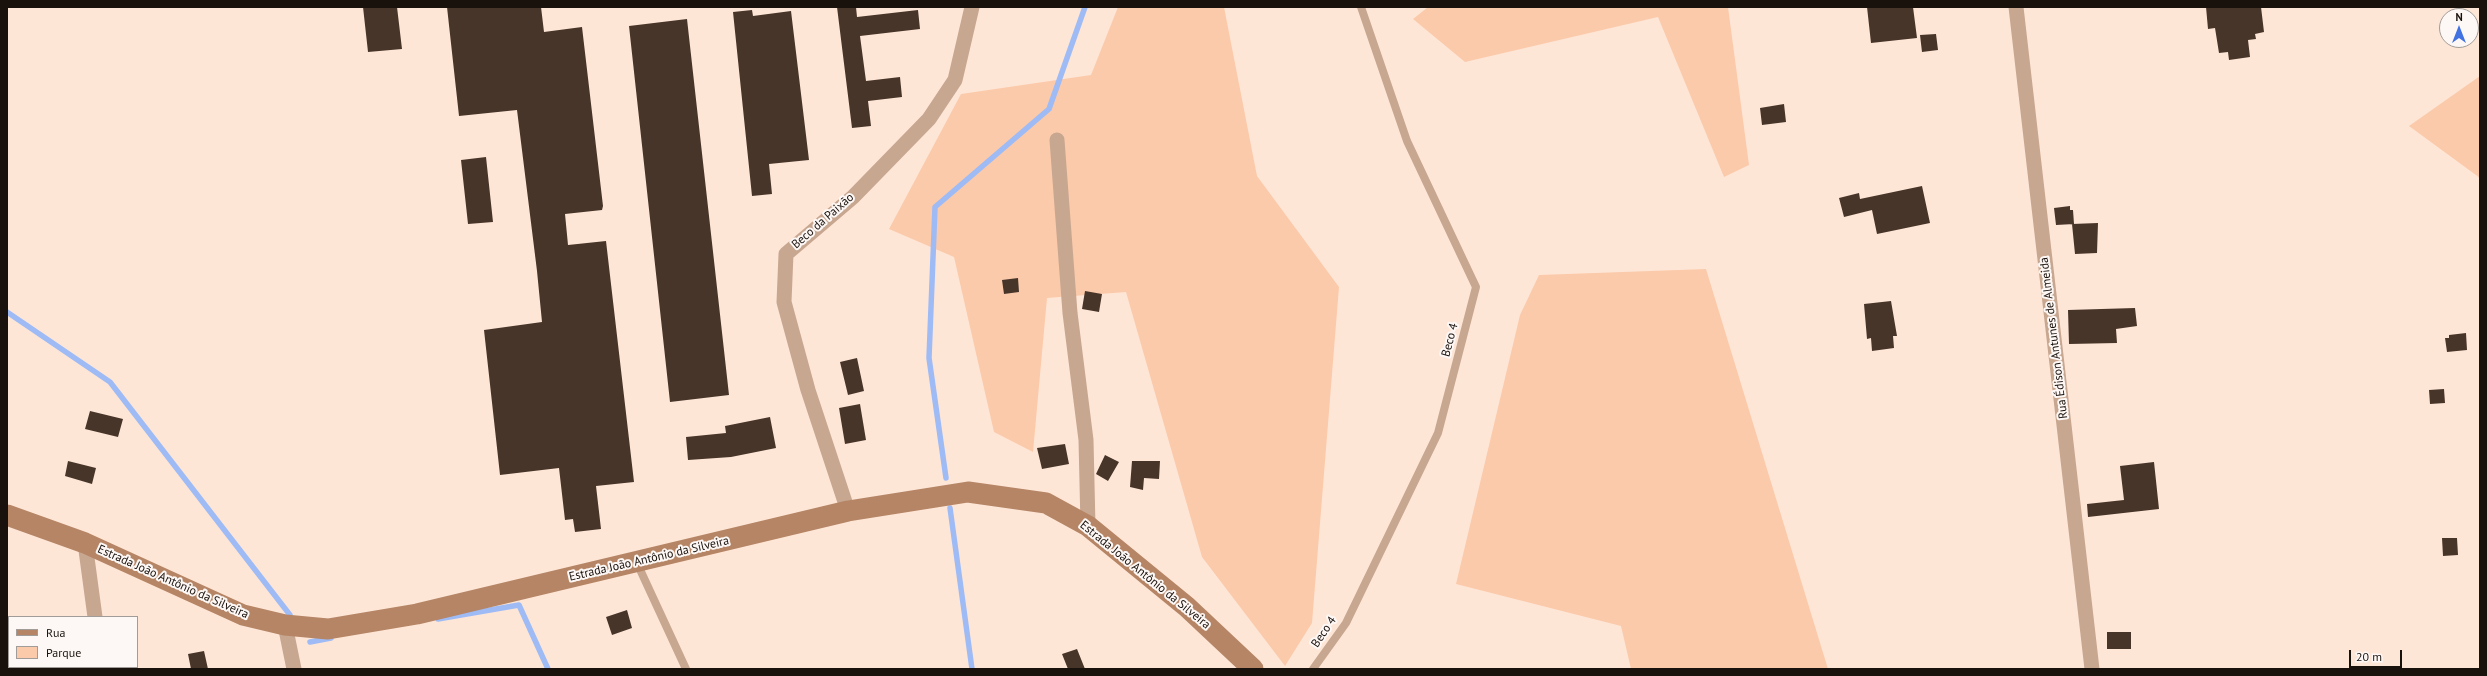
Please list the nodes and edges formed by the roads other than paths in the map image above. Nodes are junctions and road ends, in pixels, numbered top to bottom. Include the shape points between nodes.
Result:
1 (972, 7) edge
2 (1361, 7) edge
3 (2016, 7) edge
4 (1057, 140) dead end
5 (848, 511) junction
6 (7, 515) edge
7 (1088, 526) junction
8 (85, 543) junction
9 (637, 563) junction
10 (95, 616) edge
11 (285, 625) junction
12 (294, 669) edge
13 (686, 669) edge
14 (1253, 669) edge
15 (1313, 669) edge
16 (2092, 669) edge

1 - 5 street, Beco da Paixão via 955,80 929,119 853,197 786,254 784,302 808,390
2 - 15 lane, Beco 4 via 1407,141 1476,287 1438,434 1346,623
3 - 16 street, Rua Édison Antunes de Almeida
4 - 7 street via 1070,313 1086,440
5 - 7 main road, Estrada João Antônio da Silveira via 968,492 1046,503
5 - 9 main road, Estrada João Antônio da Silveira
6 - 8 main road, Estrada João Antônio da Silveira
7 - 14 main road, Estrada João Antônio da Silveira via 1187,607
8 - 10 street
8 - 11 main road, Estrada João Antônio da Silveira via 243,615
9 - 11 main road, Estrada João Antônio da Silveira via 402,616 328,629
9 - 13 lane
11 - 12 street

